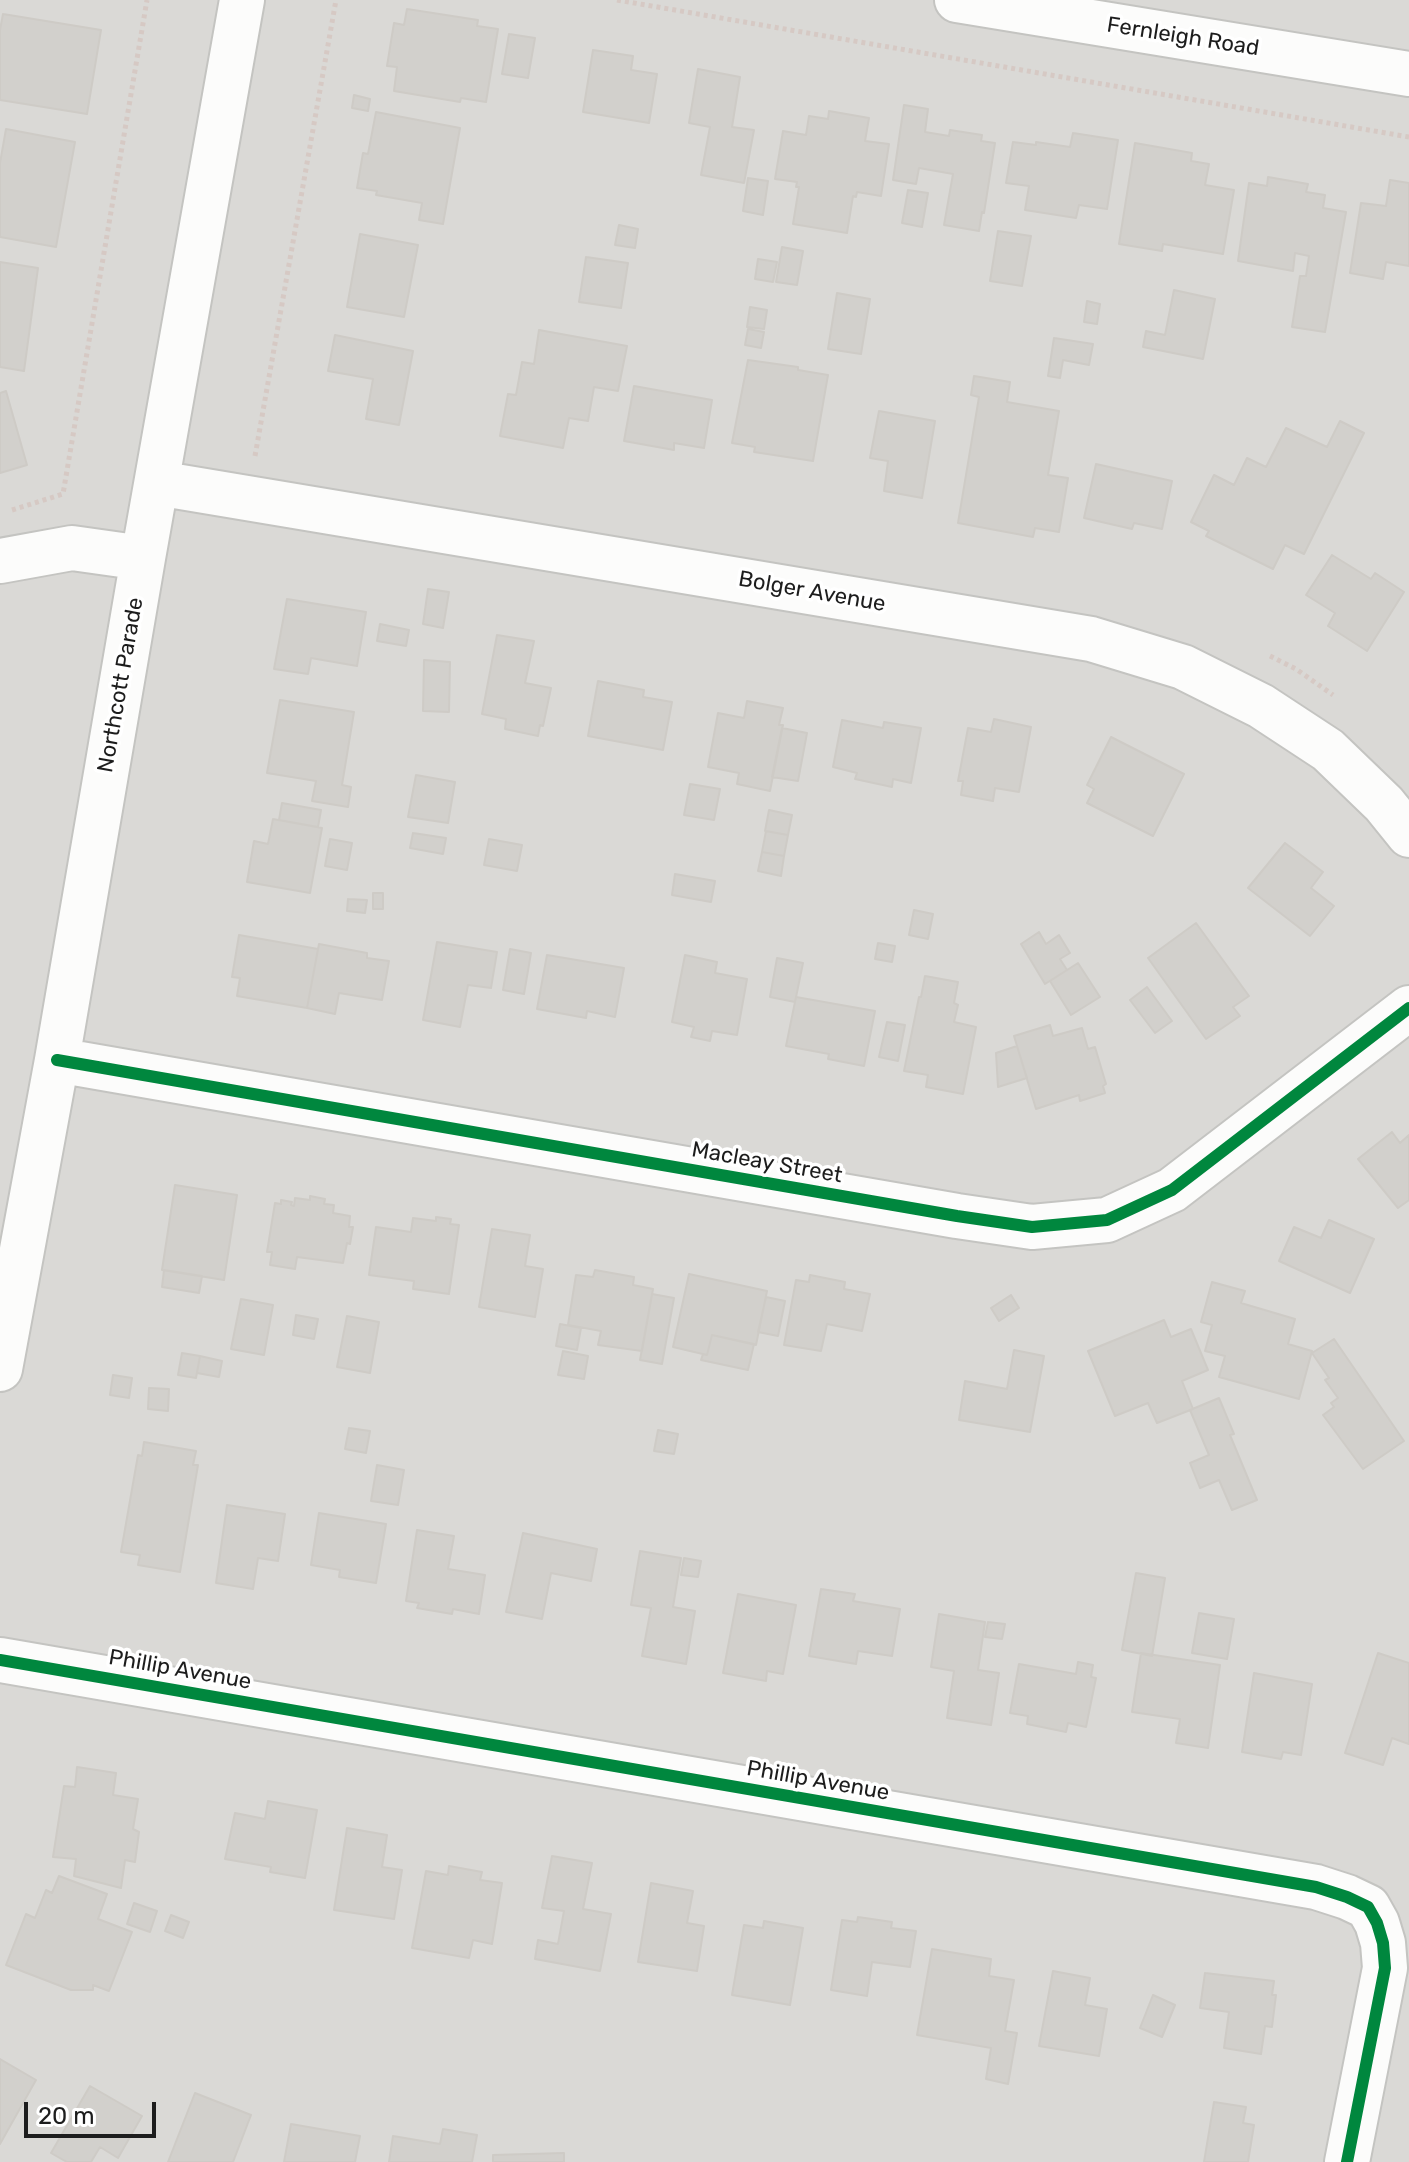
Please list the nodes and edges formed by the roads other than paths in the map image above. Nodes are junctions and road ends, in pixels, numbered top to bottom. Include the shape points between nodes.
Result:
1 (242, 0) edge
2 (957, 0) edge
3 (1409, 74) edge
4 (157, 483) junction
5 (143, 558) junction
6 (0, 561) edge
7 (1409, 835) edge
8 (1409, 1008) edge
9 (57, 1060) junction
10 (0, 1369) edge
11 (0, 1660) edge
12 (1347, 2162) edge

1 - 4 street, Northcott Parade
2 - 3 street, Fernleigh Road
4 - 5 street, Northcott Parade
4 - 7 street, Bolger Avenue via 1091,639 1183,667 1261,706 1328,750
5 - 6 street via 72,548
5 - 9 street, Northcott Parade
8 - 9 street, Macleay Street via 1172,1190 1107,1220 1032,1227
9 - 10 street, Northcott Parade
11 - 12 street, Phillip Avenue via 1316,1887 1347,1897 1368,1907 1377,1923 1385,1968

